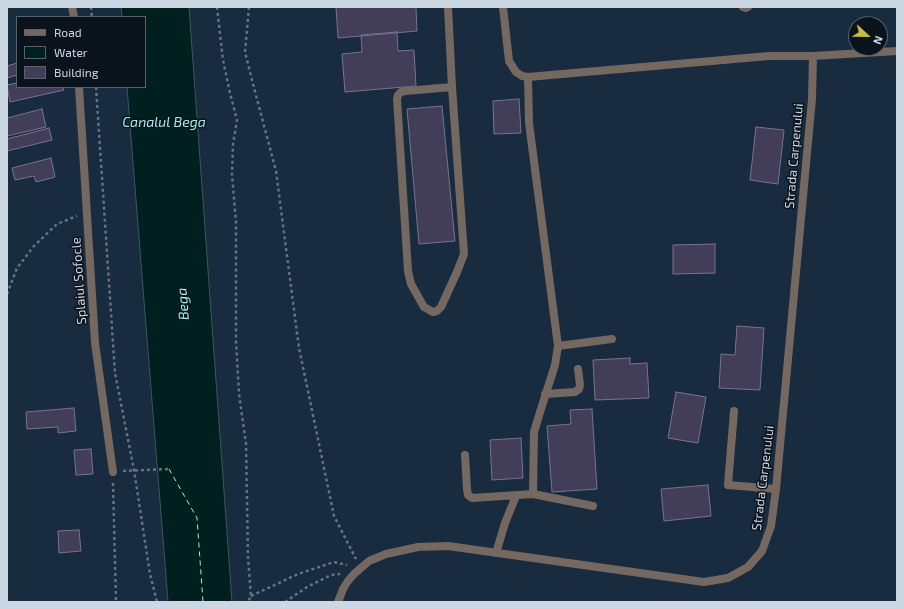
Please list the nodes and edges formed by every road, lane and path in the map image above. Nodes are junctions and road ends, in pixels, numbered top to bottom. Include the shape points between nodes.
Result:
1 (217, 7) edge
2 (249, 7) edge
3 (448, 7) edge
4 (504, 7) edge
5 (743, 7) edge
6 (748, 7) edge
7 (897, 52) edge
8 (813, 56) junction
9 (528, 77) junction
10 (79, 88) edge
11 (96, 88) edge
12 (452, 88) junction
13 (86, 212) junction
14 (7, 294) edge
15 (612, 339) dead end
16 (558, 346) junction
17 (578, 369) dead end
18 (545, 394) junction
19 (734, 410) dead end
20 (464, 455) dead end
21 (169, 469) dead end
22 (134, 470) junction
23 (113, 472) joint
24 (776, 489) junction
25 (533, 494) junction
26 (516, 496) junction
27 (593, 506) dead end
28 (496, 553) junction
29 (361, 568) junction
30 (352, 577) junction
31 (251, 596) junction
32 (116, 602) edge
33 (157, 602) edge
34 (248, 602) edge
35 (285, 602) edge
36 (338, 602) edge

1 - 31 path via 223,60 237,120 232,174 236,222 236,340 239,394 246,444
2 - 29 path via 245,52 276,171 299,348 334,516
3 - 12 street
4 - 9 street via 509,61 516,72
5 - 6 street
7 - 8 street
8 - 9 street via 769,56
8 - 24 street, Strada Carpenului via 812,99
9 - 16 street via 529,123
10 - 13 street, Splaiul Sofocle
11 - 22 path via 115,373
12 - 12 street via 464,254 441,307 433,312 424,307 410,284 397,100 398,95 405,91
13 - 14 path via 57,224 34,246 17,268
13 - 23 street, Splaiul Sofocle via 95,343
15 - 16 street
16 - 18 street via 555,365
17 - 18 street via 579,390
18 - 25 street via 534,432
19 - 24 street via 728,484
20 - 26 street via 468,495 472,498
21 - 22 path
22 - 33 path via 150,574
23 - 32 path
24 - 28 street, Strada Carpenului via 771,526 762,551 748,567 728,578 704,582
25 - 26 street
25 - 27 street
26 - 28 street
28 - 29 street, Strada Carpenului via 448,546 418,547 386,554 369,561
29 - 30 street, Strada Carpenului
29 - 31 path via 334,562 298,574
30 - 35 path via 331,575
30 - 36 street, Strada Carpenului
31 - 34 path

